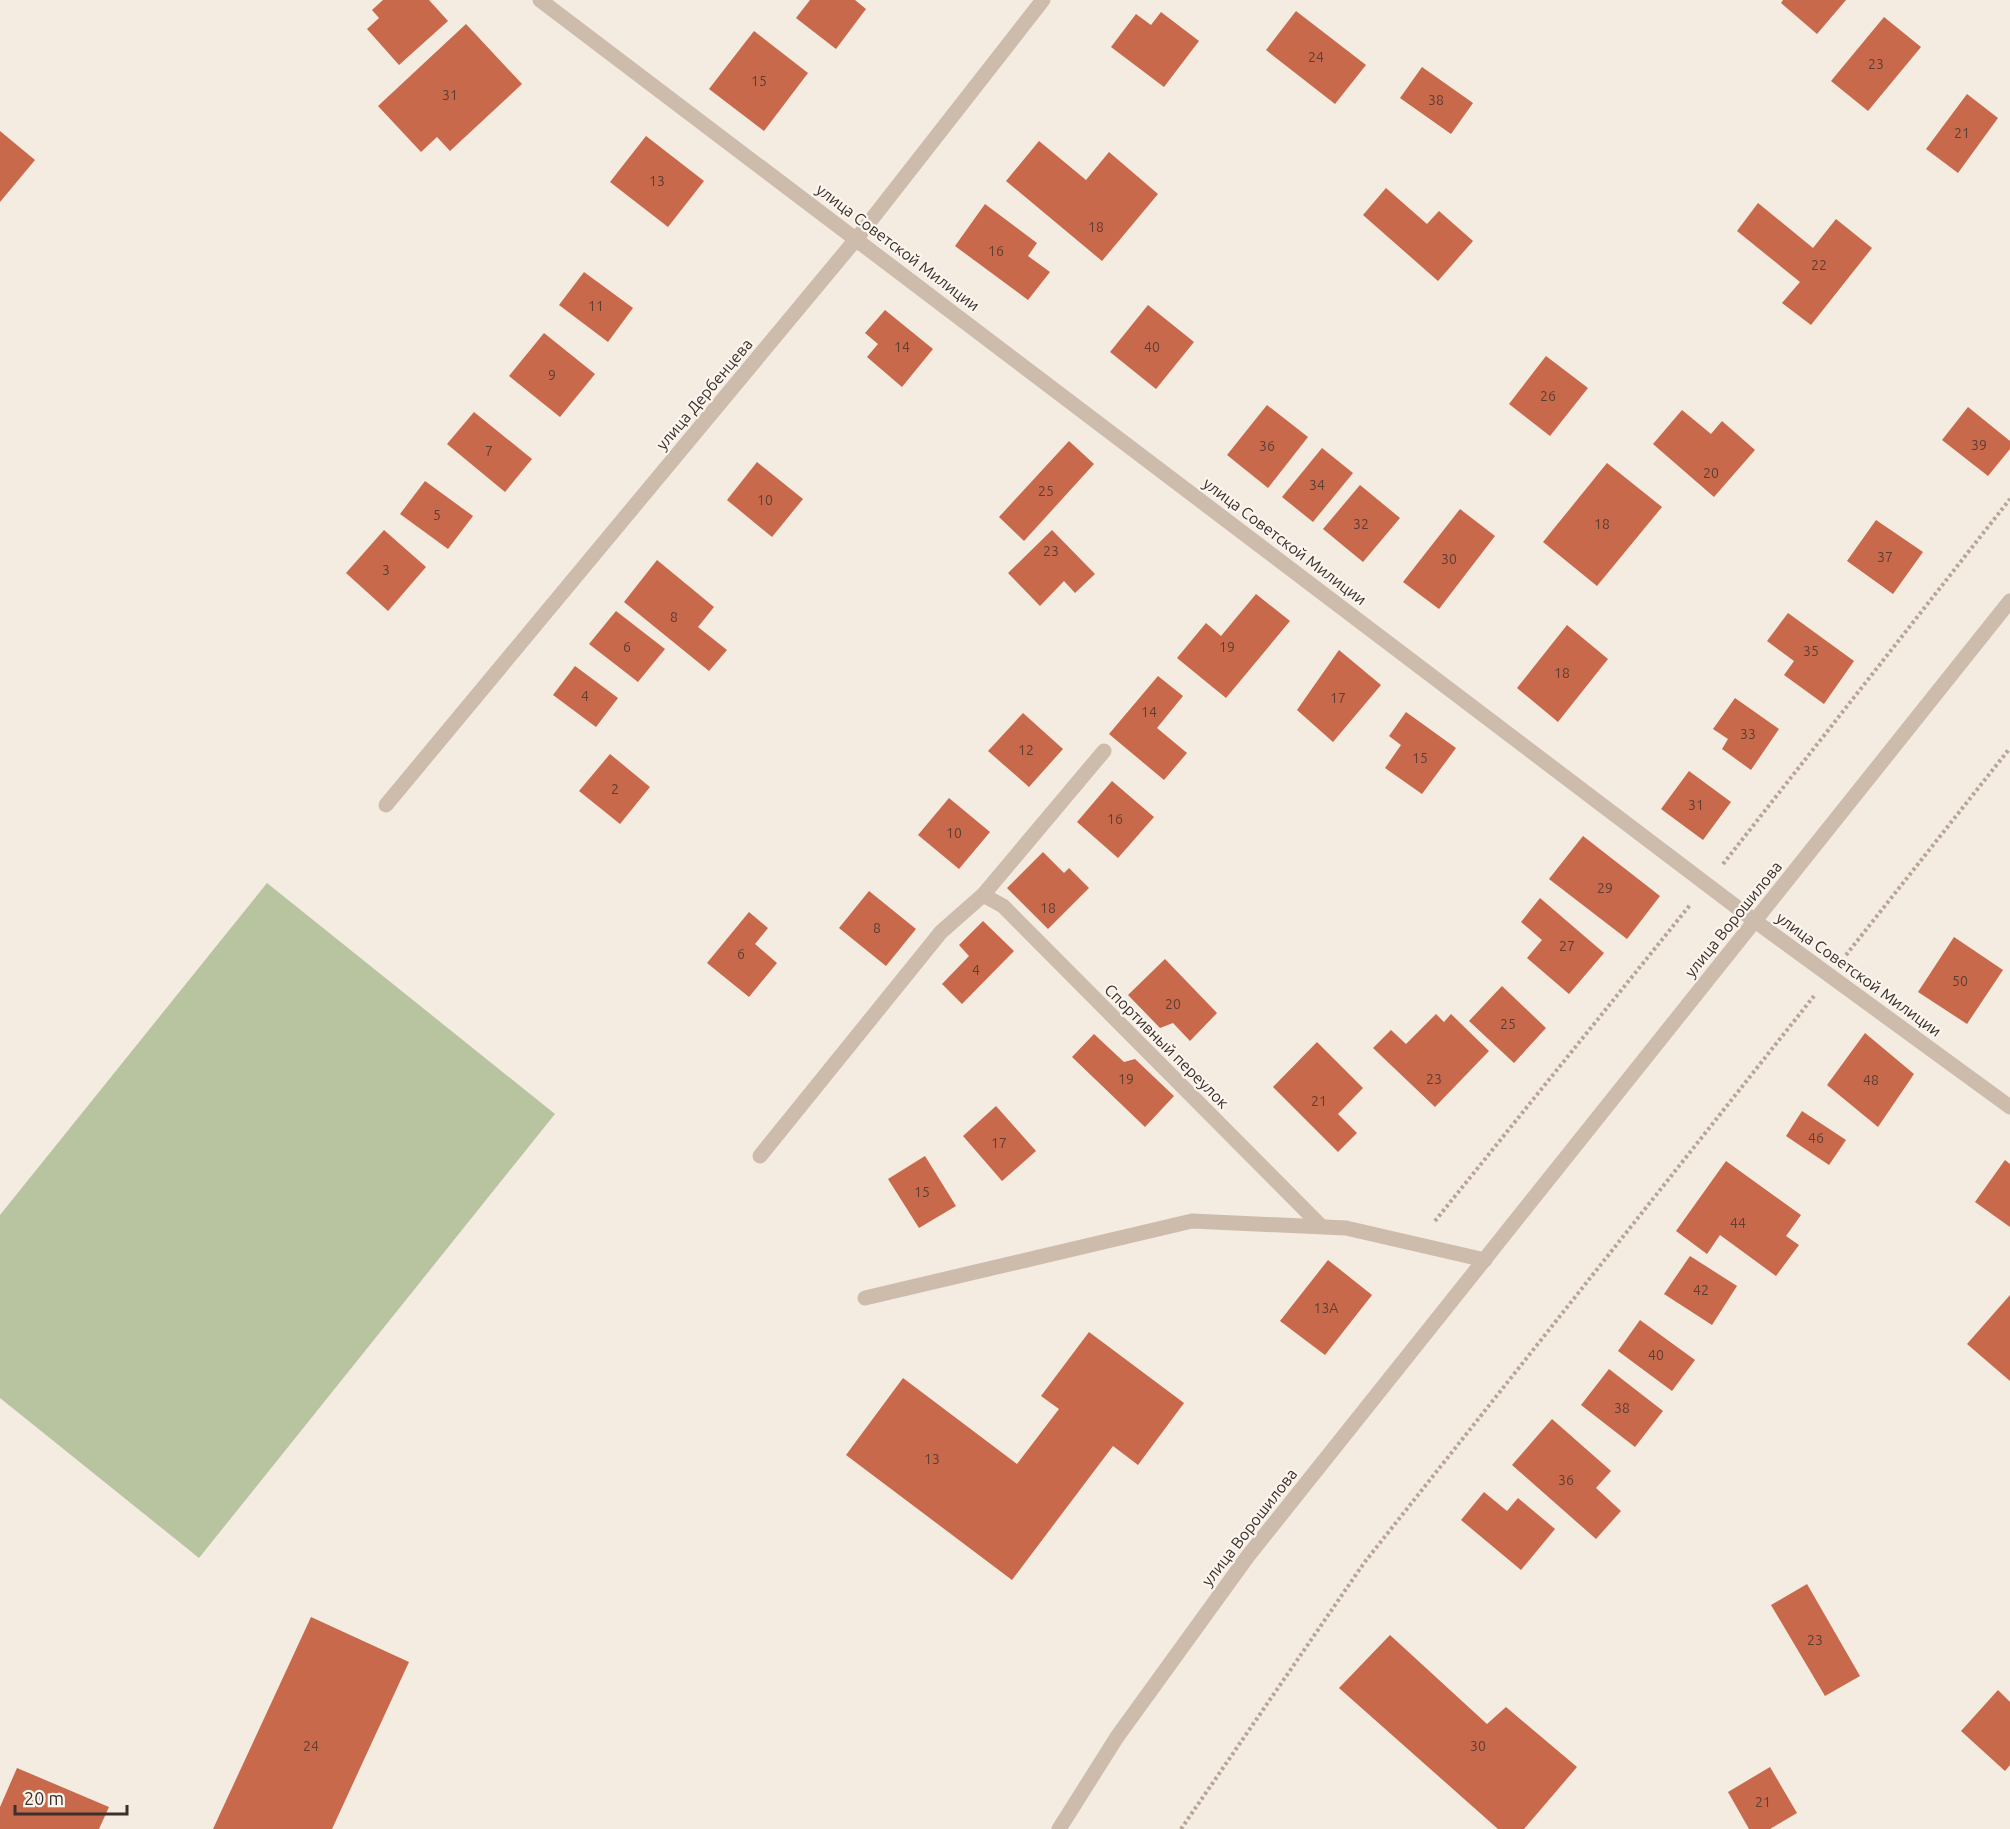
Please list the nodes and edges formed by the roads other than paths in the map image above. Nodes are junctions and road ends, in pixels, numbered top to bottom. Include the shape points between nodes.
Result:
1 (540, 0) edge
2 (1043, 0) edge
3 (857, 238) junction
4 (2010, 601) edge
5 (1104, 751) dead end
6 (386, 805) dead end
7 (983, 895) junction
8 (1755, 921) junction
9 (2010, 1107) edge
10 (760, 1156) dead end
11 (1321, 1226) junction
12 (1485, 1260) junction
13 (866, 1298) dead end
14 (1059, 1829) edge

1 - 3 street, улица Советской Милиции
2 - 3 street, улица Дербенцева
3 - 6 street, улица Дербенцева
3 - 8 street, улица Советской Милиции
4 - 8 street, улица Ворошилова
5 - 7 street
7 - 10 street via 941,932
7 - 11 street, Спортивный переулок via 1003,906
8 - 9 street, улица Советской Милиции
8 - 12 street, улица Ворошилова
11 - 12 street via 1346,1228
11 - 13 street via 1192,1221
12 - 14 street, улица Ворошилова via 1248,1556 1117,1737

